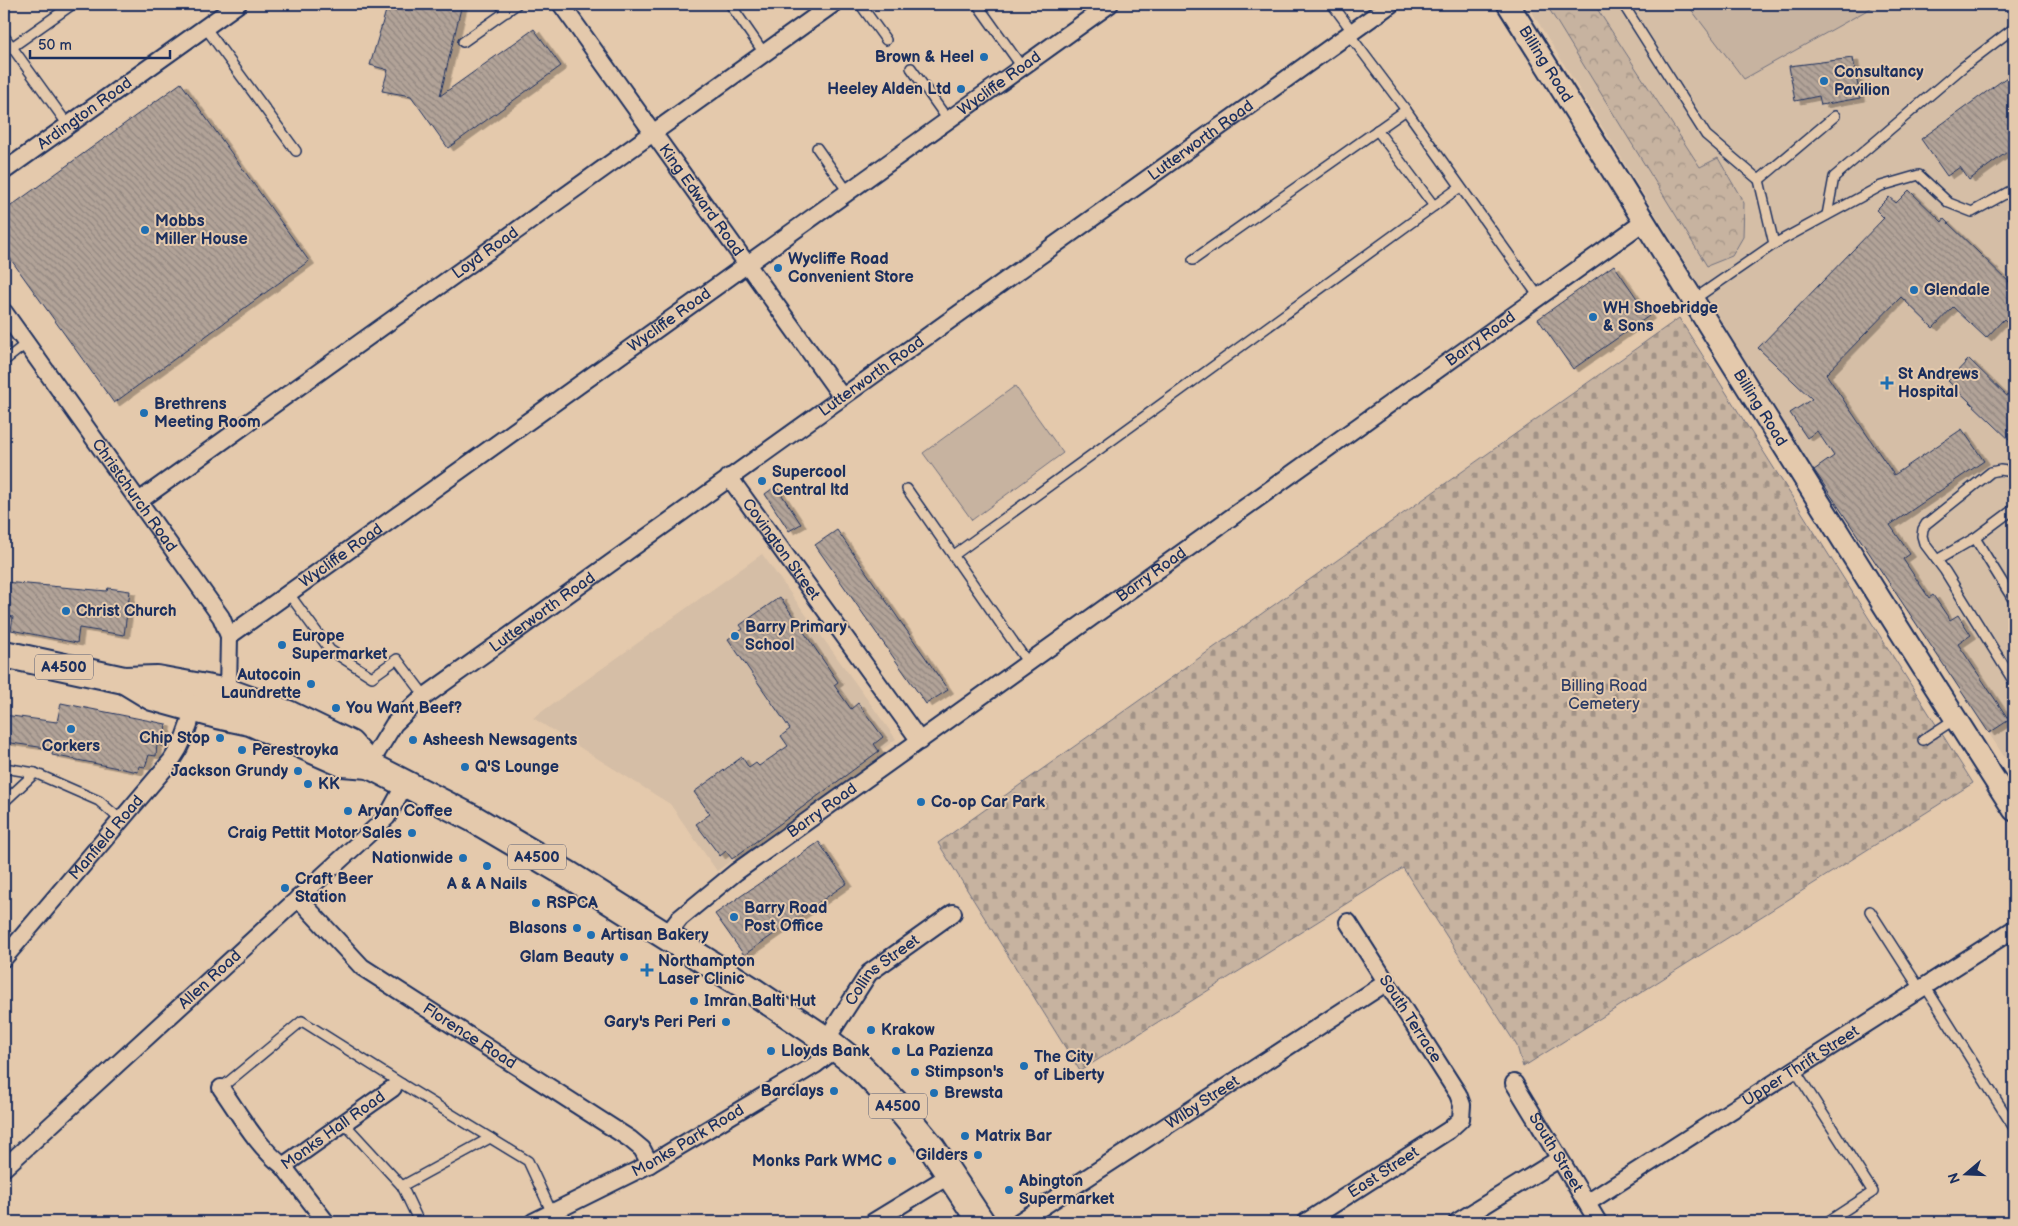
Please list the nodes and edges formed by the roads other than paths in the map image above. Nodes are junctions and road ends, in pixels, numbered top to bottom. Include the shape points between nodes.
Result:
1 (73, 4) edge
2 (238, 4) edge
3 (500, 4) edge
4 (517, 4) edge
5 (561, 4) edge
6 (730, 4) edge
7 (833, 4) edge
8 (860, 4) edge
9 (977, 4) edge
10 (1110, 4) edge
11 (1332, 4) edge
12 (1391, 4) edge
13 (1508, 4) edge
14 (1622, 4) edge
15 (507, 12) junction
16 (205, 27) junction
17 (2014, 28) edge
18 (1351, 33) junction
19 (4, 36) edge
20 (886, 40) dead end
21 (463, 42) dead end
22 (12, 47) junction
23 (764, 53) junction
24 (1022, 67) junction
25 (911, 68) dead end
26 (1406, 110) junction
27 (1835, 116) dead end
28 (948, 120) junction
29 (68, 125) junction
30 (1377, 130) junction
31 (653, 132) junction
32 (817, 148) dead end
33 (296, 151) dead end
34 (4, 170) edge
35 (1759, 180) junction
36 (1460, 187) junction
37 (2014, 189) edge
38 (848, 192) junction
39 (1434, 206) junction
40 (1827, 215) junction
41 (1645, 221) junction
42 (1774, 244) junction
43 (1193, 260) dead end
44 (748, 264) junction
45 (1539, 297) junction
46 (1692, 300) junction
47 (4, 312) edge
48 (27, 343) junction
49 (4, 360) edge
50 (842, 397) junction
51 (2014, 472) edge
52 (729, 477) junction
53 (907, 489) dead end
54 (139, 501) junction
55 (2014, 509) edge
56 (1975, 538) junction
57 (954, 555) junction
58 (1937, 560) junction
59 (289, 594) junction
60 (2014, 600) edge
61 (229, 636) junction
62 (4, 654) edge
63 (1028, 663) junction
64 (124, 680) junction
65 (2014, 682) edge
66 (228, 692) junction
67 (425, 696) junction
68 (193, 708) junction
69 (1955, 719) junction
70 (250, 722) junction
71 (1923, 740) dead end
72 (920, 741) junction
73 (369, 765) junction
74 (4, 768) edge
75 (35, 773) junction
76 (405, 784) junction
77 (4, 802) edge
78 (2014, 810) edge
79 (122, 821) junction
80 (298, 898) junction
81 (1870, 911) dead end
82 (953, 913) dead end
83 (1348, 922) dead end
84 (2014, 929) edge
85 (666, 936) junction
86 (4, 958) edge
87 (1386, 982) junction
88 (1923, 988) junction
89 (830, 1043) junction
90 (1795, 1070) junction
91 (1514, 1084) dead end
92 (398, 1086) junction
93 (221, 1088) joint
94 (1461, 1119) joint
95 (344, 1123) junction
96 (2014, 1128) edge
97 (490, 1138) junction
98 (1559, 1159) junction
99 (650, 1164) junction
100 (283, 1166) junction
101 (4, 1168) edge
102 (950, 1175) junction
103 (402, 1186) junction
104 (1586, 1203) junction
105 (552, 1213) junction
106 (326, 1222) edge
107 (419, 1222) edge
108 (533, 1222) edge
109 (872, 1222) edge
110 (981, 1222) edge
111 (1019, 1222) edge
112 (1306, 1222) edge
113 (1458, 1222) edge
114 (1598, 1222) edge
115 (1827, 1222) edge

1 - 22 lane
2 - 16 street, Ardington Road
3 - 15 lane
4 - 15 lane
5 - 31 street, King Edward Road
6 - 23 lane
7 - 23 street, Loyd Road
8 - 20 lane
9 - 24 lane
10 - 24 street, Wycliffe Road
11 - 18 lane
12 - 18 street, Lutterworth Road
13 - 41 street, Billing Road
14 - 35 lane via 1706,136
15 - 21 lane
16 - 29 street, Ardington Road
16 - 33 lane
17 - 40 lane via 1834,177
18 - 26 lane
18 - 50 street, Lutterworth Road
19 - 22 lane
22 - 29 lane
23 - 31 street, Loyd Road
24 - 28 street, Wycliffe Road
25 - 28 lane
26 - 30 lane
26 - 36 lane
27 - 35 lane
28 - 38 street, Wycliffe Road
29 - 34 street, Ardington Road
30 - 39 lane
30 - 43 lane
31 - 44 street, King Edward Road
31 - 54 street, Loyd Road
32 - 38 lane
35 - 42 lane
36 - 39 lane
36 - 45 lane
37 - 40 lane via 1972,212 1949,203 1918,175 1881,186
38 - 44 street, Wycliffe Road
39 - 57 lane
40 - 42 lane
41 - 45 street, Barry Road
41 - 46 street, Billing Road
42 - 46 lane
44 - 50 street, King Edward Road
44 - 59 street, Wycliffe Road
45 - 63 street, Barry Road
46 - 69 street, Billing Road
47 - 48 street, Christchurch Road
48 - 49 lane
48 - 54 street, Christchurch Road
50 - 52 street, Lutterworth Road
51 - 58 lane via 1991,472 1926,524 1922,536
52 - 67 street, Lutterworth Road
52 - 72 street, Covington Street
53 - 57 lane
54 - 61 street, Christchurch Road via 221,617
55 - 56 lane
56 - 58 lane
56 - 60 lane
57 - 63 lane
58 - 65 lane
59 - 61 street, Wycliffe Road
59 - 67 lane via 330,650 372,677 397,659
61 - 66 street, Christchurch Road
62 - 64 main road, A4500
63 - 72 street, Barry Road
64 - 66 main road, A4500 via 157,679
64 - 68 main road, A4500 via 152,696
66 - 70 main road, A4500 via 236,708
66 - 73 main road, A4500 via 288,714 350,744
67 - 73 street, Lutterworth Road via 394,724
68 - 70 main road, A4500
68 - 79 street, Manfield Road via 182,746
69 - 71 lane
69 - 78 street, Billing Road
70 - 73 main road, A4500 via 342,763
72 - 85 street, Barry Road via 736,872 680,918
73 - 76 main road, A4500
74 - 75 lane
75 - 77 lane
75 - 79 lane via 99,801
76 - 80 street, Allen Road via 387,817
76 - 85 main road, A4500 via 474,819
79 - 86 street, Manfield Road
80 - 99 street, Florence Road via 362,967 630,1139 642,1149
80 - 101 street, Allen Road
81 - 88 lane
82 - 89 street, Collins Street via 869,974
83 - 87 street, South Terrace
84 - 88 street, Upper Thrift Street
85 - 89 main road, A4500
87 - 94 street, South Terrace via 1458,1094 1462,1106
87 - 111 street, Wilby Street
88 - 90 street, Upper Thrift Street
88 - 96 lane
89 - 99 street, Monks Park Road via 828,1055 815,1065
89 - 102 main road, A4500 via 895,1102
90 - 104 street, Upper Thrift Street
90 - 115 lane via 1873,1192
91 - 98 street, South Street
92 - 93 lane via 302,1020
92 - 95 street, Monks Hall Road
92 - 97 lane
93 - 100 street via 261,1145
94 - 112 street, East Street via 1449,1130
95 - 100 street, Monks Hall Road
95 - 103 lane
97 - 103 lane
97 - 105 lane via 528,1162
98 - 104 street, South Street
98 - 113 street
99 - 105 street, Monks Park Road
100 - 106 street, Monks Hall Road
102 - 109 street
102 - 110 main road, A4500
103 - 107 lane
104 - 114 street, South Street
105 - 108 street, Monks Park Road

